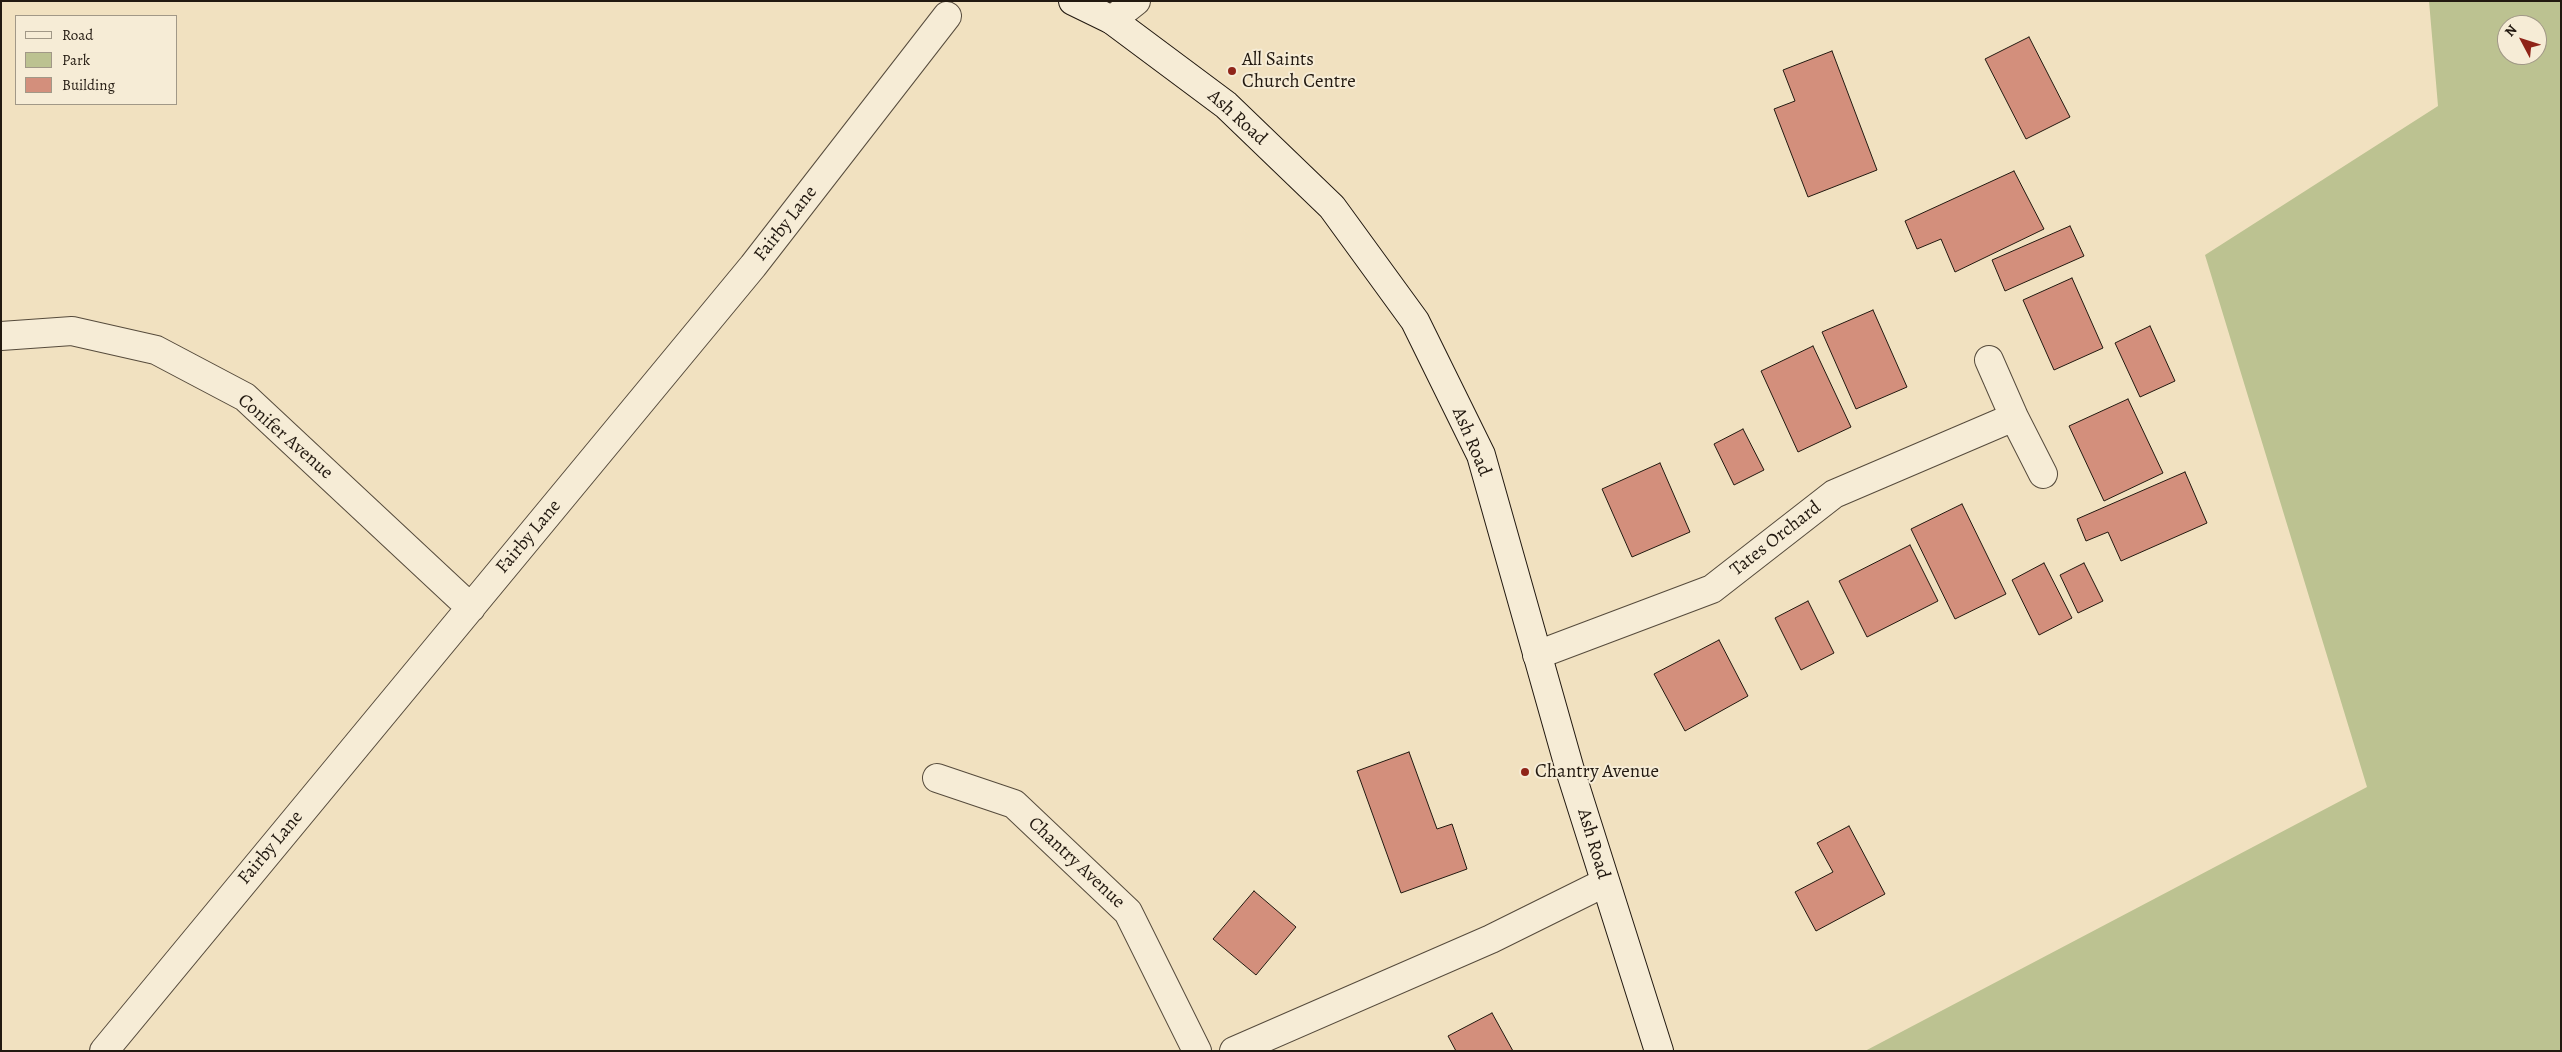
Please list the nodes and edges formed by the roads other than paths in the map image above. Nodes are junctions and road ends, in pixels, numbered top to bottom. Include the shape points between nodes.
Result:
1 (1073, 1) edge
2 (1136, 1) edge
3 (947, 16) dead end
4 (1112, 20) junction
5 (1, 336) edge
6 (1989, 360) dead end
7 (2014, 417) junction
8 (2043, 474) dead end
9 (471, 608) junction
10 (1536, 655) junction
11 (937, 778) dead end
12 (1604, 883) junction
13 (104, 1051) edge
14 (1197, 1051) edge
15 (1234, 1051) edge
16 (1658, 1051) edge

1 - 4 street, Ash Road
2 - 4 street
3 - 9 street, Fairby Lane via 753,266
4 - 10 street, Ash Road via 1226,105 1332,207 1415,321 1481,455
5 - 9 street, Conifer Avenue via 72,331 156,350 245,397
6 - 7 street
7 - 8 street
7 - 10 street, Tates Orchard via 1834,494 1712,588
9 - 13 street, Fairby Lane
10 - 12 street, Ash Road
11 - 14 street, Chantry Avenue via 1014,804 1128,912
12 - 15 street via 1491,939
12 - 16 street, Ash Road

